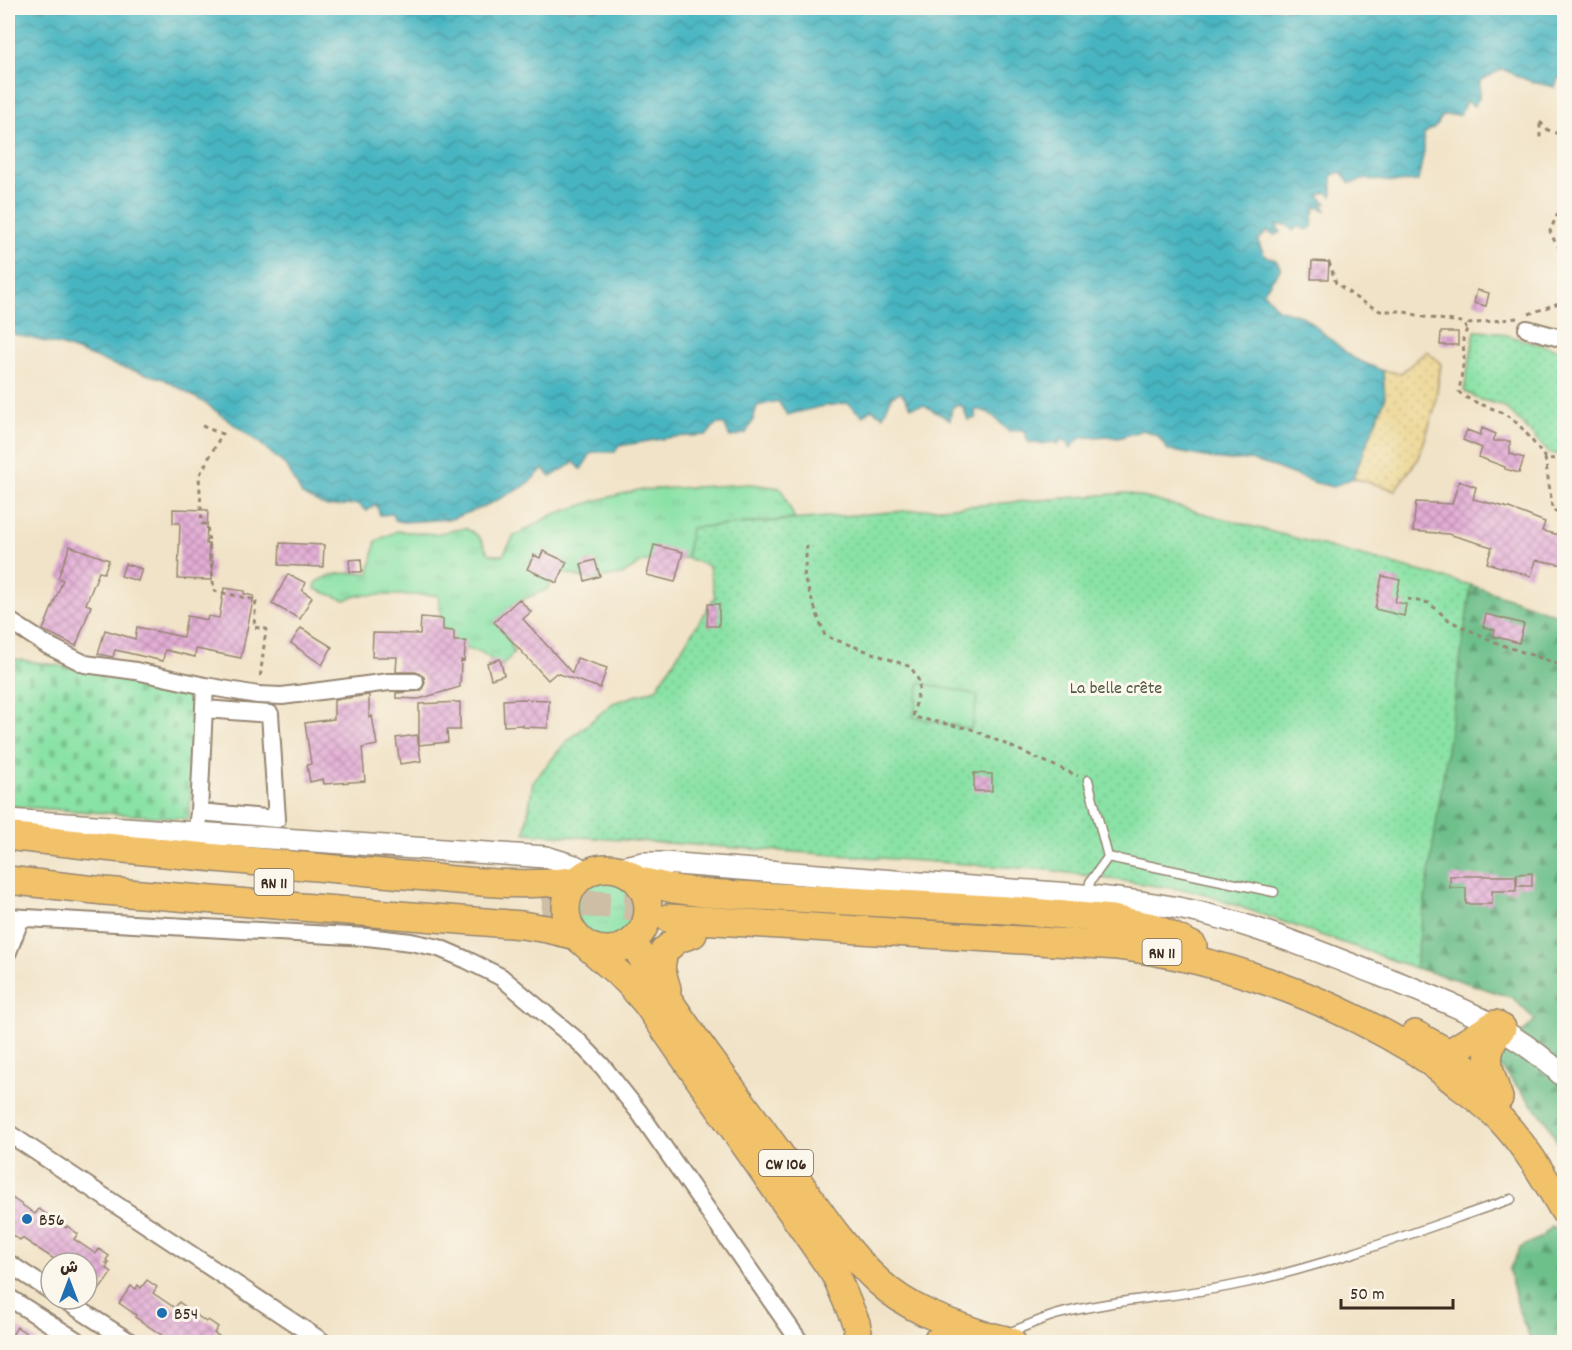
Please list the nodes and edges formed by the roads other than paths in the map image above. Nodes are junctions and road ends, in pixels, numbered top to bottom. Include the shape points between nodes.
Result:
1 (1524, 320) road end
2 (1564, 339) edge
3 (8, 620) edge
4 (415, 682) dead end
5 (205, 686) junction
6 (205, 710) junction
7 (1088, 780) road end
8 (200, 812) junction
9 (8, 820) edge
10 (196, 834) junction
11 (8, 836) edge
12 (8, 851) edge
13 (1108, 857) junction
14 (8, 868) edge
15 (604, 875) junction
16 (8, 880) edge
17 (1274, 892) dead end
18 (1088, 896) junction
19 (669, 914) tunnel mouth
20 (14, 917) edge
21 (693, 934) junction
22 (637, 937) junction
23 (580, 940) junction
24 (1186, 951) junction
25 (8, 952) edge
26 (673, 1004) junction
27 (1498, 1026) junction
28 (1392, 1038) junction
29 (1449, 1053) junction
30 (1564, 1077) edge
31 (1500, 1099) junction
32 (8, 1133) edge
33 (1564, 1184) edge
34 (1511, 1199) dead end
35 (1564, 1211) edge
36 (8, 1263) edge
37 (39, 1283) edge
38 (8, 1297) edge
39 (82, 1311) edge
40 (298, 1336) edge
41 (999, 1338) edge
42 (79, 1342) edge
43 (130, 1342) edge
44 (323, 1342) edge
45 (800, 1342) edge
46 (860, 1342) edge
47 (936, 1342) edge

1 - 2 street
3 - 5 street via 85,664
4 - 5 street via 282,696
5 - 6 street
6 - 8 street
6 - 8 street via 270,714 277,819
7 - 13 lane
8 - 10 street
9 - 10 street
10 - 15 street via 546,857
11 - 15 highway via 151,853 486,881 557,883
12 - 14 highway, RN 11 via 187,875 542,906 139,883
13 - 17 lane
13 - 18 lane via 1090,882
15 - 18 street via 644,863 664,863
15 - 22 highway via 645,892 648,919
15 - 23 highway via 571,890 566,914 569,926
15 - 24 highway via 705,893 1112,919 1153,927
16 - 23 highway via 522,925
18 - 27 street via 1179,908 1236,922 1411,987
19 - 24 highway, RN 11
20 - 25 street
20 - 45 street via 411,942 439,948 501,977 603,1067 639,1112
21 - 22 highway
21 - 24 highway via 861,941 1145,961
21 - 26 highway via 668,946 662,958 661,968
22 - 23 highway via 622,948 609,951
22 - 26 highway, CW 106
23 - 46 highway, CW 106 via 647,1004 836,1276
24 - 28 highway, RN 11 via 1285,989
24 - 29 highway, RN 11 via 1230,955 1323,988
26 - 41 highway, CW 106 via 848,1249 879,1282 909,1305 932,1316
27 - 29 highway
27 - 30 street via 1528,1045
27 - 31 highway via 1488,1065
28 - 29 highway via 1428,1051
28 - 35 highway, RN 11 via 1433,1065 1501,1120 1526,1149
29 - 31 highway, RN 11
31 - 33 highway, RN 11 via 1527,1128
32 - 40 street
34 - 41 lane via 1272,1277 1078,1310 1037,1321
36 - 37 street
38 - 42 street
39 - 43 street
40 - 44 street
41 - 47 highway via 952,1337

